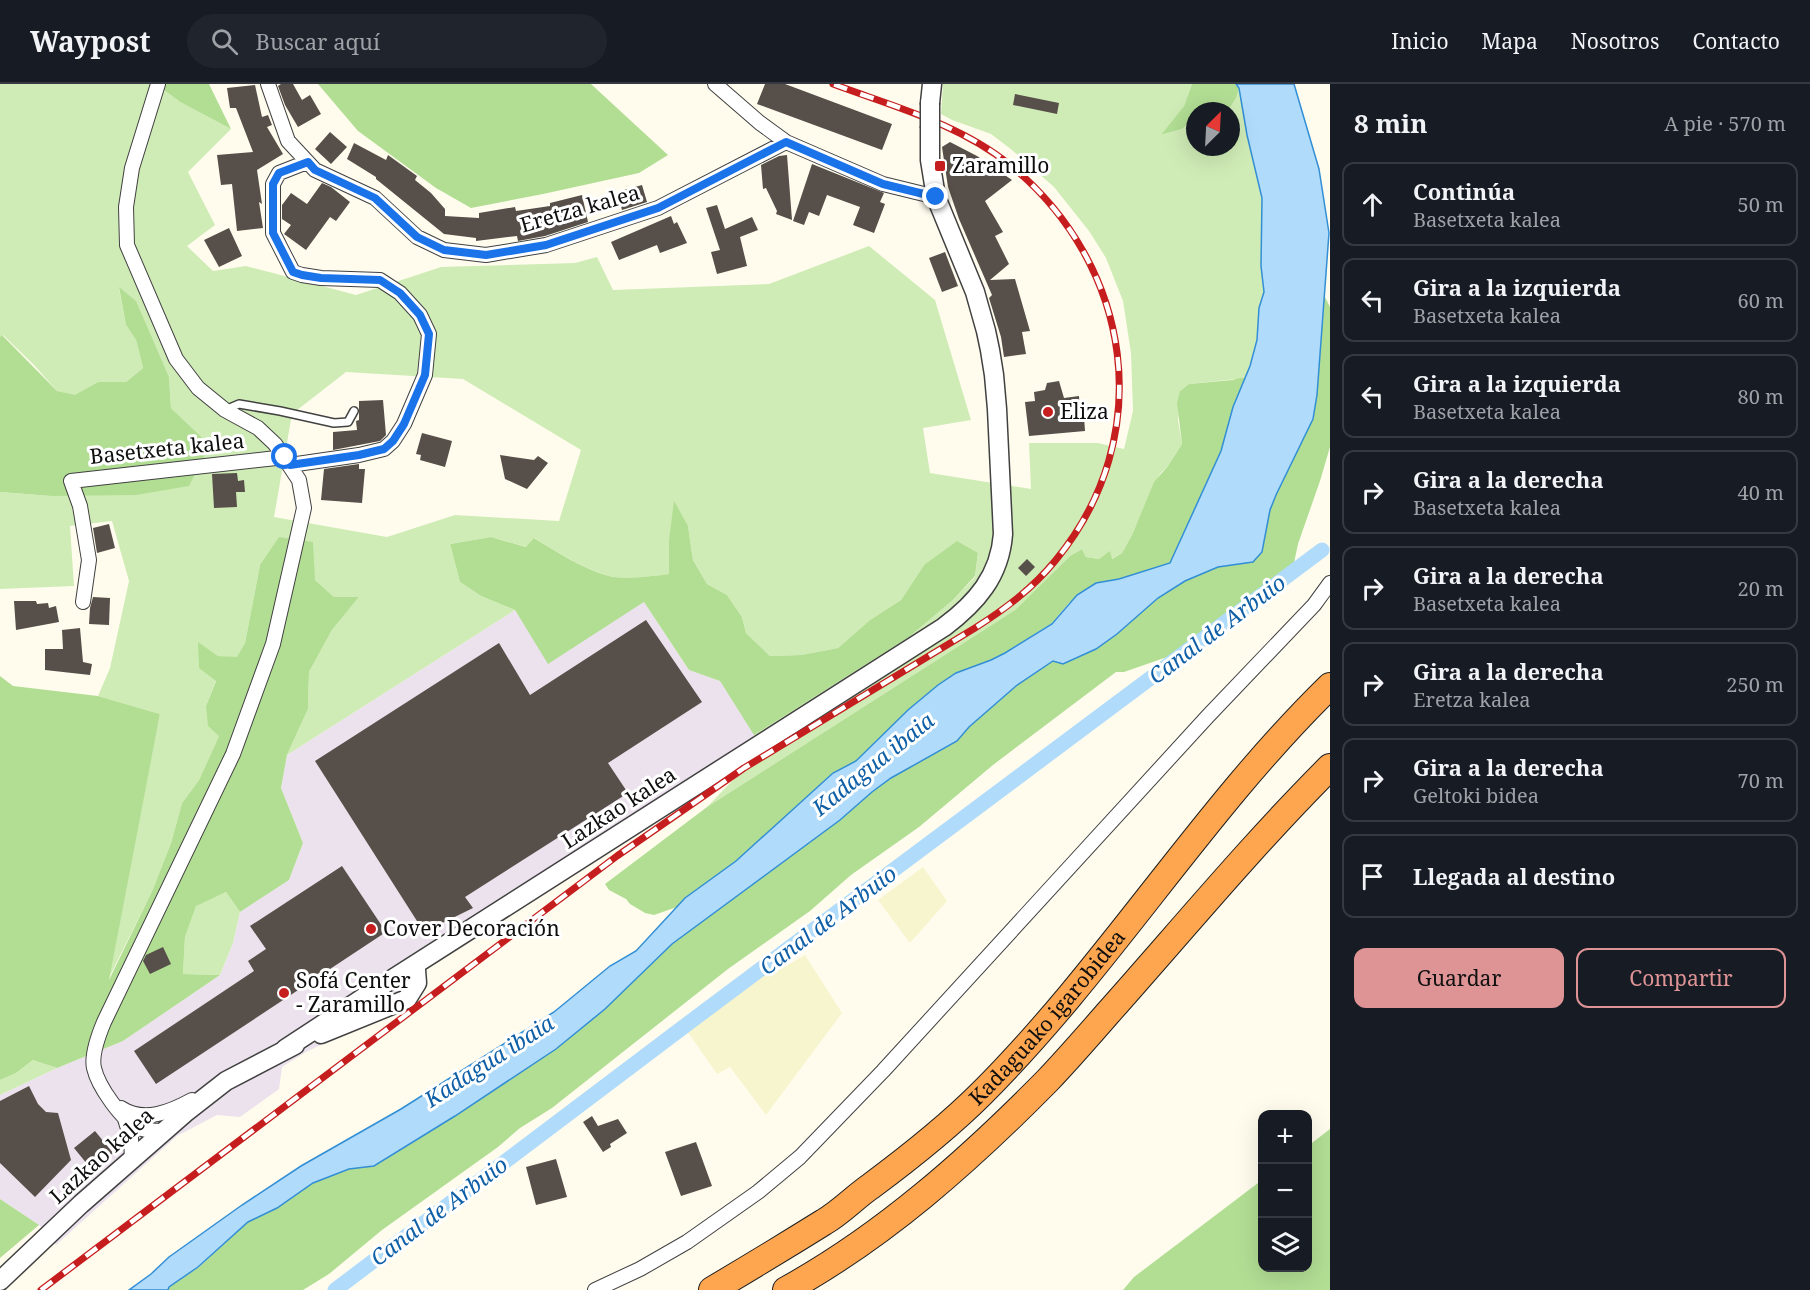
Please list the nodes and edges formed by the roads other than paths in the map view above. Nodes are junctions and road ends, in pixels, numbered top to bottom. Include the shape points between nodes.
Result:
1 (158, 84) edge
2 (268, 84) edge
3 (715, 84) edge
4 (932, 84) edge
5 (786, 142) junction
6 (308, 162) junction
7 (936, 197) junction
8 (225, 410) junction
9 (354, 411) dead end
10 (287, 461) junction
11 (1330, 583) edge
12 (83, 602) dead end
13 (1330, 686) edge
14 (1330, 767) edge
15 (414, 965) junction
16 (285, 1049) junction
17 (226, 1081) junction
18 (108, 1097) junction
19 (125, 1119) junction
20 (163, 1131) junction
21 (132, 1159) junction
22 (6, 1275) edge
23 (595, 1290) edge
24 (712, 1290) edge
25 (786, 1290) edge

1 - 8 street via 132,168 126,207 127,245 176,360 198,388
2 - 6 street, Eretza kalea via 288,141
3 - 5 street
4 - 7 street, Lazkao kalea, bridge via 930,160
5 - 6 street, Eretza kalea via 658,208 546,245 486,255 444,250 417,237 375,198 315,170
5 - 7 street via 883,184
6 - 10 street, Basetxeta kalea via 279,173 273,184 273,233 293,272 321,278 380,280 400,293 420,315 429,334 425,375 393,441 384,449 359,455
7 - 15 street, Lazkao kalea via 987,331 994,375 1002,547 987,584 976,600 944,627
8 - 9 lane via 239,404 334,423 348,422
8 - 10 street via 258,429
10 - 12 street, Basetxeta kalea via 71,481 80,506 89,560
10 - 18 street via 299,480 304,508 273,644 233,754 97,1040 94,1067
11 - 23 street via 1314,605 800,1157 687,1242
13 - 24 highway, Kadaguako igarobidea via 1248,773 1092,969 982,1094 943,1130 826,1221
14 - 25 highway, Kadaguako igarobidea via 1048,1080 984,1142 878,1231
15 - 16 street, Lazkao kalea
15 - 16 street, Lazkao kalea via 417,983 407,999
16 - 17 street, Lazkao kalea
17 - 18 street, Lazkao kalea via 183,1105 154,1115 141,1116 123,1110
17 - 20 street, Lazkao kalea
18 - 19 street
19 - 20 street via 139,1128
19 - 21 street
20 - 21 street, Lazkao kalea
21 - 22 street, Lazkao kalea

